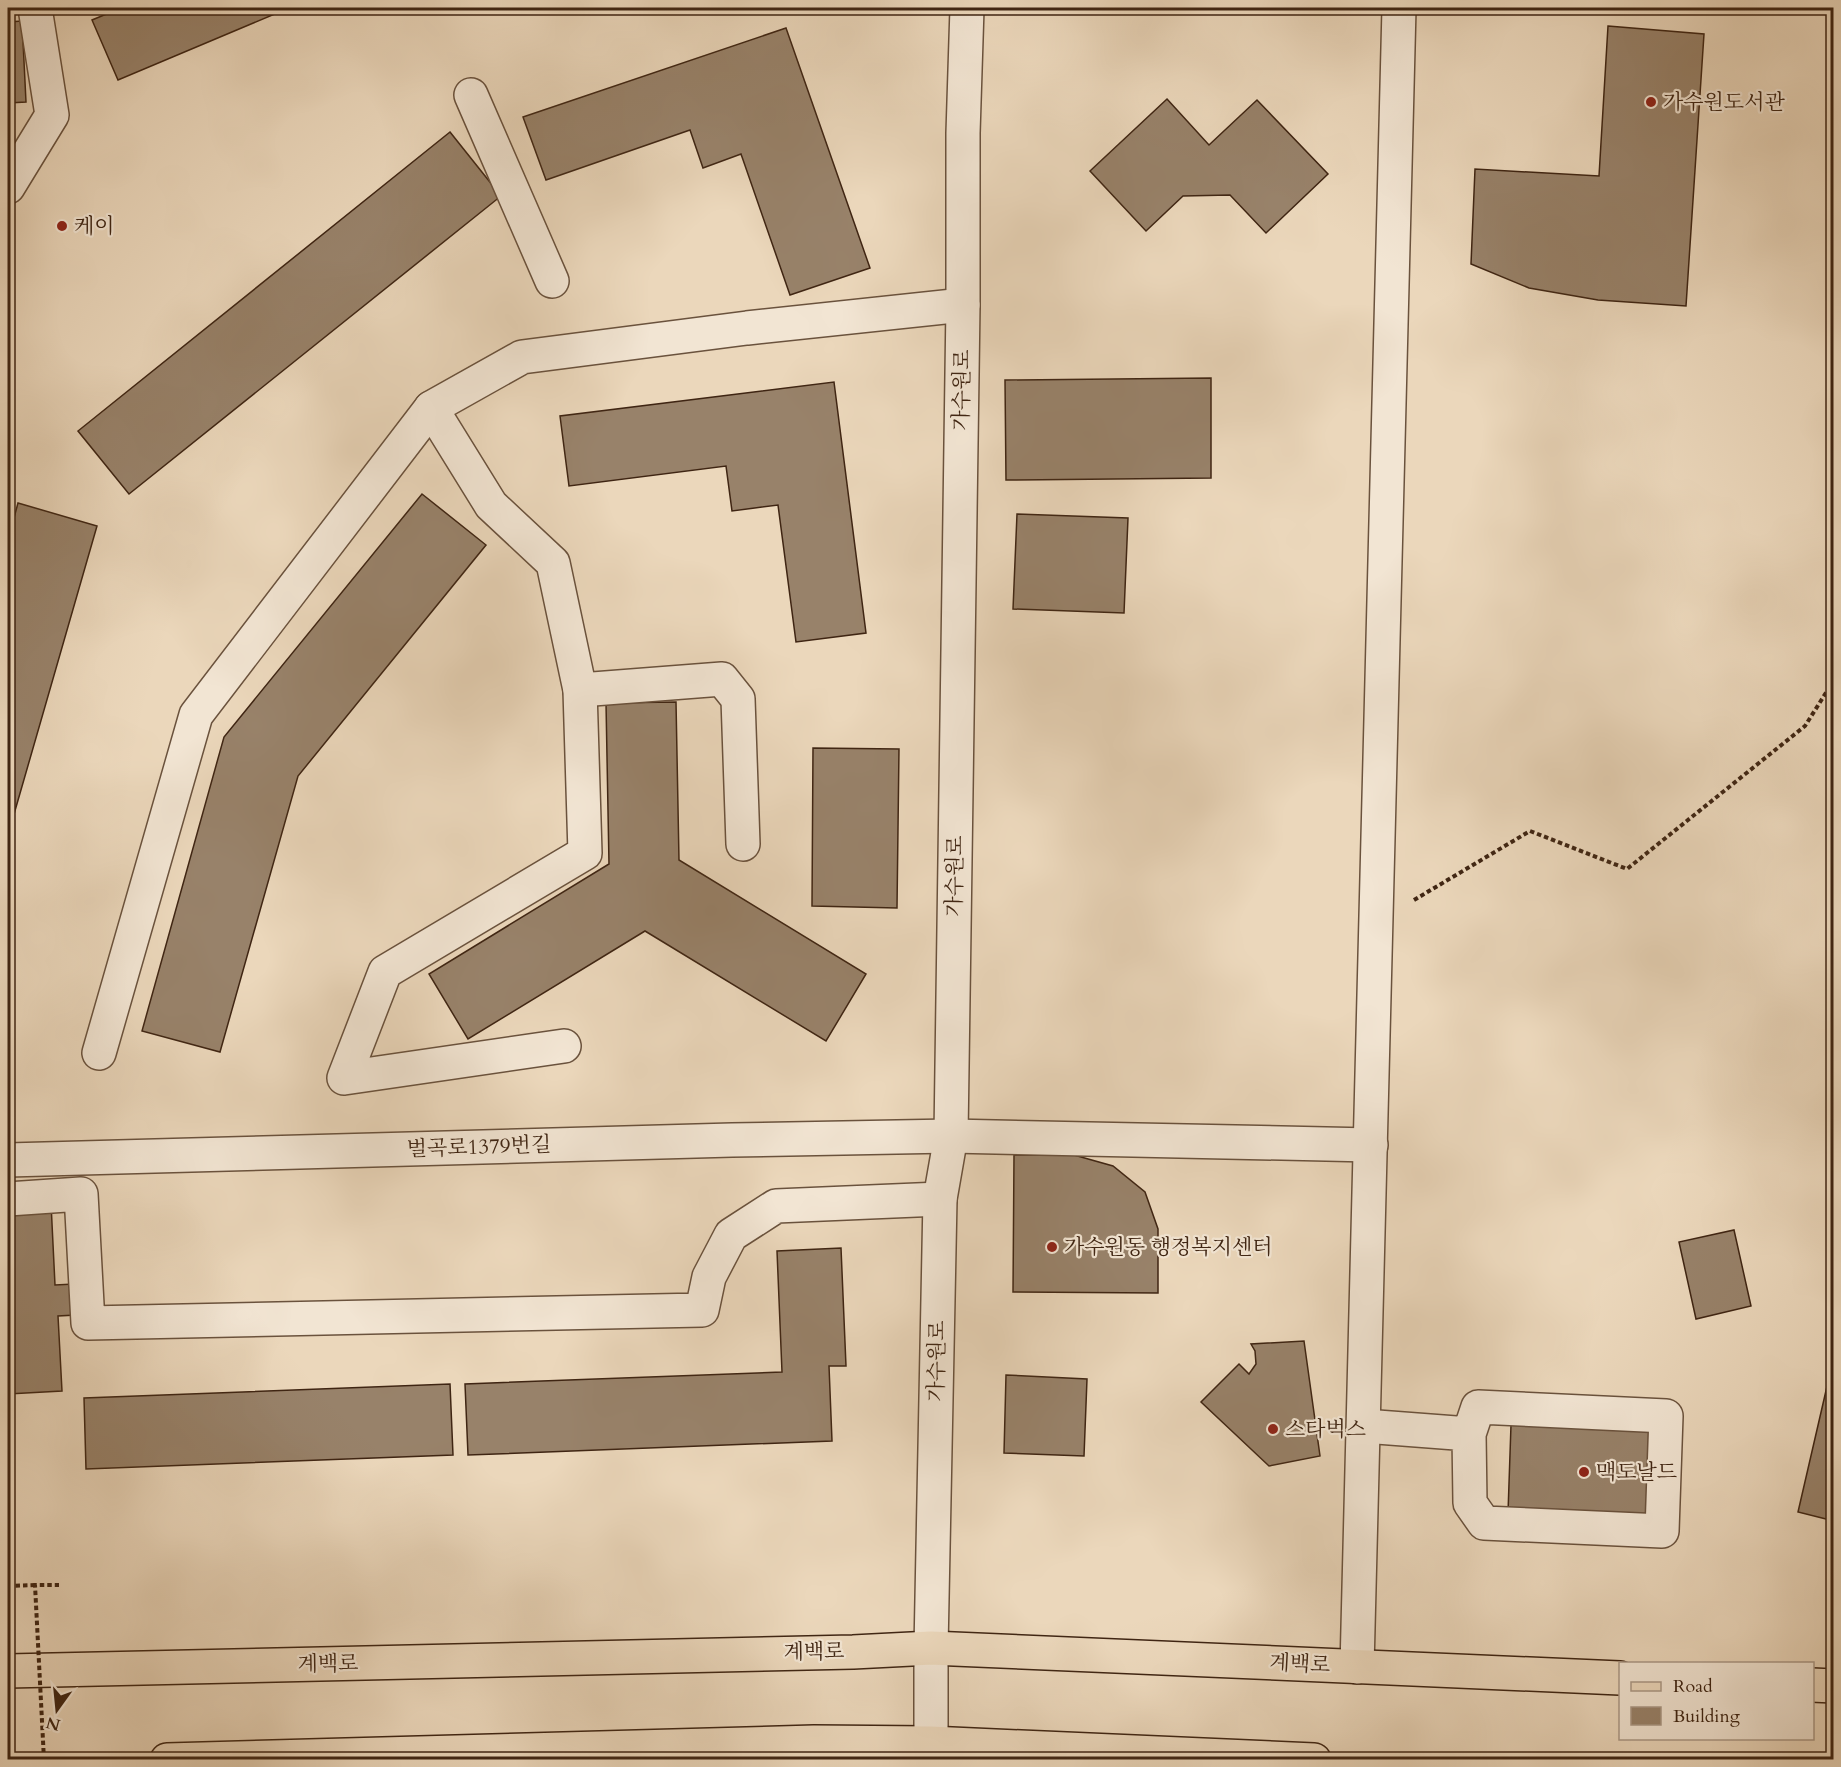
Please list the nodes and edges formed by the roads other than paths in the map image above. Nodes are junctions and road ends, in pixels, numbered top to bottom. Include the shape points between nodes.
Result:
1 (35, 8) edge
2 (967, 8) edge
3 (1399, 8) edge
4 (471, 95) dead end
5 (8, 187) edge
6 (552, 281) dead end
7 (963, 305) junction
8 (431, 408) junction
9 (580, 690) junction
10 (743, 844) dead end
11 (564, 1046) dead end
12 (99, 1053) dead end
13 (951, 1136) junction
14 (1371, 1145) junction
15 (8, 1160) edge
16 (8, 1199) edge
17 (940, 1199) junction
18 (1364, 1426) junction
19 (1469, 1434) junction
20 (931, 1648) junction
21 (1358, 1667) junction
22 (8, 1671) edge
23 (1619, 1678) edge
24 (1814, 1686) edge
25 (1833, 1686) edge
26 (931, 1751) edge
27 (167, 1760) edge
28 (1314, 1760) edge

1 - 5 street via 52,115
2 - 7 street, 가수원로
3 - 14 street
4 - 6 street
7 - 8 street via 522,357
7 - 13 street, 가수원로
8 - 9 street via 491,505 553,563
8 - 12 street via 196,715
9 - 10 street via 722,679 738,699
9 - 11 street via 585,853 385,972 344,1078
13 - 14 street, 벌곡로1379번길
13 - 15 street, 벌곡로1379번길
13 - 17 street, 가수원로
14 - 18 street
16 - 17 street via 81,1194 88,1323 702,1310 709,1277 731,1236 776,1206
17 - 20 street, 가수원로
18 - 19 street
18 - 21 street
19 - 19 street via 1470,1503 1484,1523 1662,1531 1666,1416 1478,1407
20 - 21 main road, 계백로
20 - 22 main road, 계백로
20 - 26 street, 가수원로
21 - 23 main road, 계백로
24 - 25 main road
26 - 27 main road via 814,1742
26 - 28 main road

